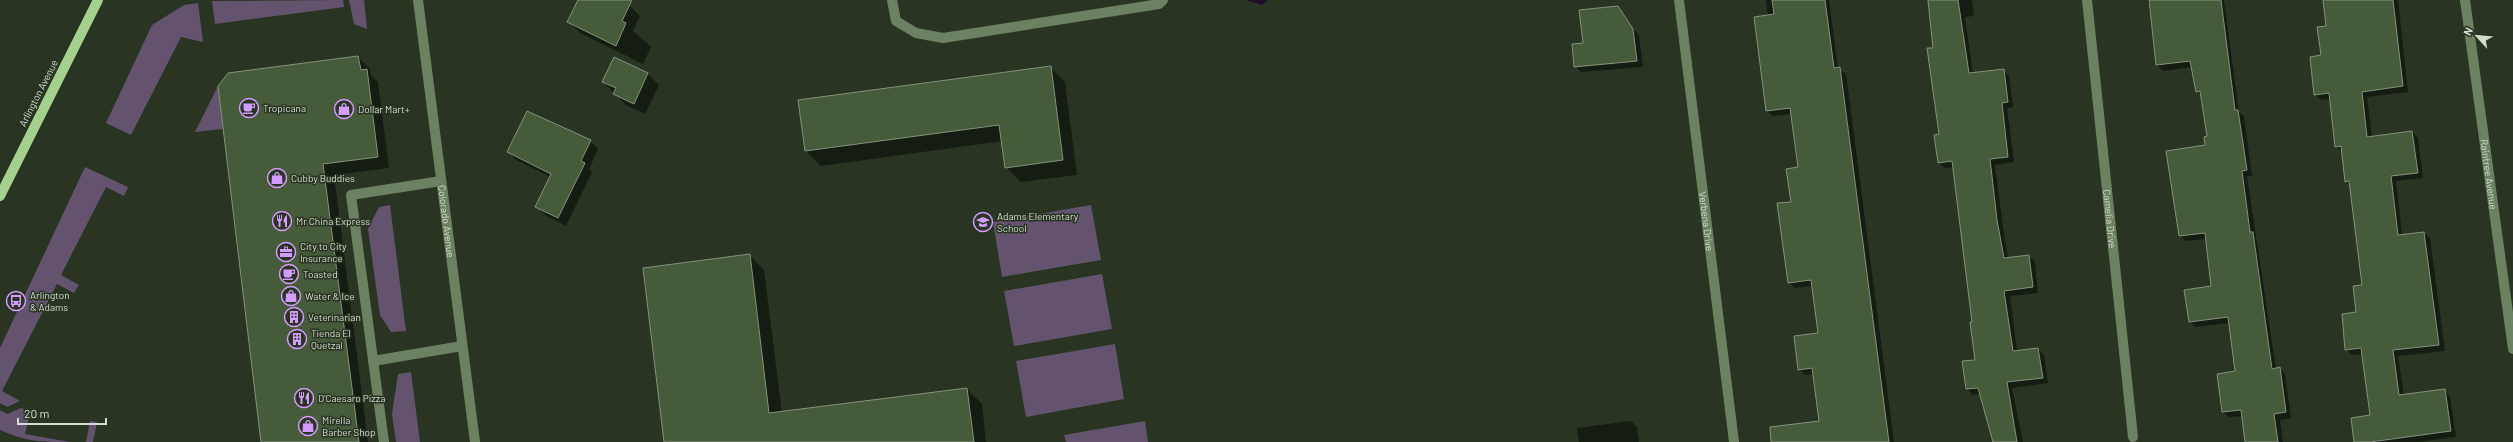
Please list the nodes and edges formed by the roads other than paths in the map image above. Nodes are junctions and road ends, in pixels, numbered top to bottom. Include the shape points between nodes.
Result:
1 (98, 0) edge
2 (418, 0) edge
3 (892, 0) edge
4 (1163, 0) edge
5 (1679, 0) edge
6 (2087, 0) edge
7 (2465, 0) edge
8 (441, 181) junction
9 (0, 196) edge
10 (462, 346) junction
11 (2513, 349) edge
12 (373, 361) junction
13 (2133, 437) dead end
14 (384, 442) edge
15 (475, 442) edge
16 (1734, 442) edge

1 - 9 main road, Arlington Avenue
2 - 8 street, Colorado Avenue
3 - 4 street via 896,21 916,34 943,38 1159,4
5 - 16 street, Verbena Drive
6 - 13 street, Camelia Drive
7 - 11 street, Raintree Avenue
8 - 10 street, Colorado Avenue
8 - 12 street via 350,195
10 - 12 street
10 - 15 street, Colorado Avenue
12 - 14 street

